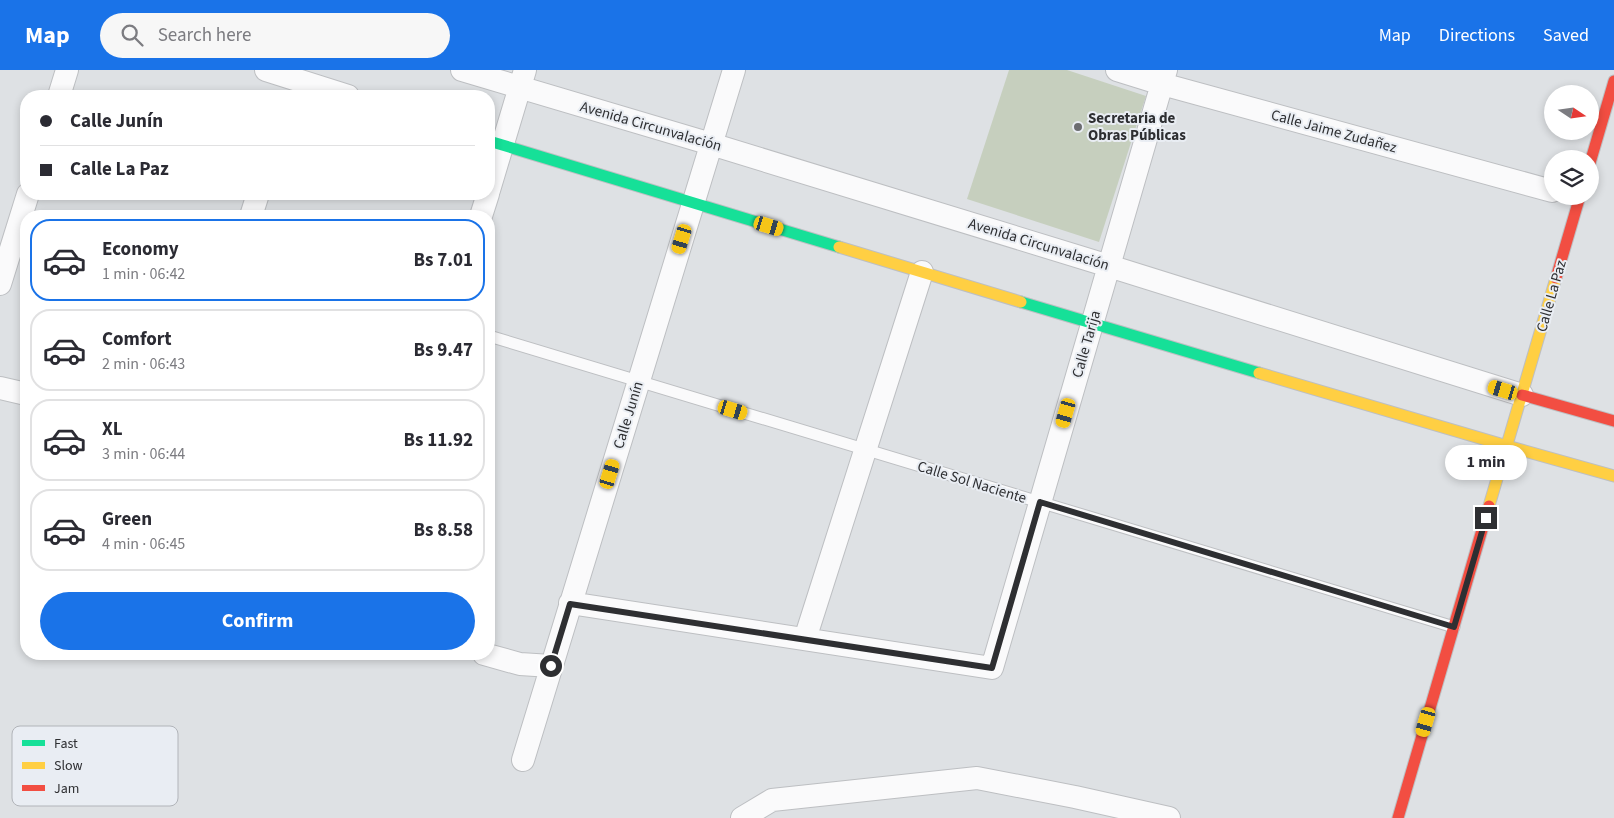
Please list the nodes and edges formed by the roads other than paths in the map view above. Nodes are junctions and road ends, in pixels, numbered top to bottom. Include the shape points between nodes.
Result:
1 (67, 70) edge
2 (266, 70) edge
3 (462, 70) edge
4 (734, 70) edge
5 (1116, 70) edge
6 (1164, 77) edge
7 (523, 79) edge
8 (1614, 81) edge
9 (292, 82) edge
10 (61, 90) edge
11 (324, 90) edge
12 (496, 144) edge
13 (711, 144) junction
14 (1594, 150) edge
15 (1544, 189) edge
16 (693, 203) junction
17 (1575, 205) edge
18 (20, 220) edge
19 (1108, 266) junction
20 (922, 272) junction
21 (0, 284) edge
22 (1092, 323) junction
23 (495, 338) edge
24 (638, 381) junction
25 (0, 388) edge
26 (20, 393) edge
27 (1522, 395) junction
28 (1614, 421) edge
29 (1507, 446) junction
30 (866, 450) junction
31 (1614, 476) edge
32 (1040, 502) junction
33 (570, 604) junction
34 (1454, 627) junction
35 (805, 640) junction
36 (495, 657) edge
37 (551, 666) junction
38 (523, 760) dead end
39 (742, 818) edge
40 (1168, 818) edge
41 (1398, 818) edge

1 - 10 street
2 - 9 street
3 - 7 street, Avenida Circunvalación
4 - 13 street, Calle Junín
5 - 6 street, Calle Jaime Zudañez
6 - 15 street, Calle Jaime Zudañez
6 - 19 street, Calle Tarija
7 - 12 street
7 - 13 street, Avenida Circunvalación
8 - 14 street
9 - 11 street
12 - 16 street
13 - 16 street, Calle Junín
13 - 19 street, Avenida Circunvalación
16 - 20 street
16 - 24 street, Calle Junín
17 - 27 street, Calle La Paz
18 - 21 street
19 - 22 street, Calle Tarija
19 - 27 street, Avenida Circunvalación
20 - 22 street
20 - 30 street
22 - 29 street
22 - 32 street, Calle Tarija
23 - 24 lane, Calle Sol Naciente
24 - 30 lane, Calle Sol Naciente
24 - 33 street, Calle Junín
25 - 26 street
27 - 28 street, Avenida Circunvalación
27 - 29 street, Calle La Paz
29 - 31 street
29 - 34 street
30 - 32 lane, Calle Sol Naciente
30 - 35 street
32 - 34 lane, Calle Sol Naciente
32 - 35 street, Calle Tarija via 992,668
33 - 35 street, Calle Tarija
33 - 37 street, Calle Junín
34 - 41 street
36 - 37 street via 520,664
37 - 38 street, Calle Junín
39 - 40 street via 772,800 977,778

